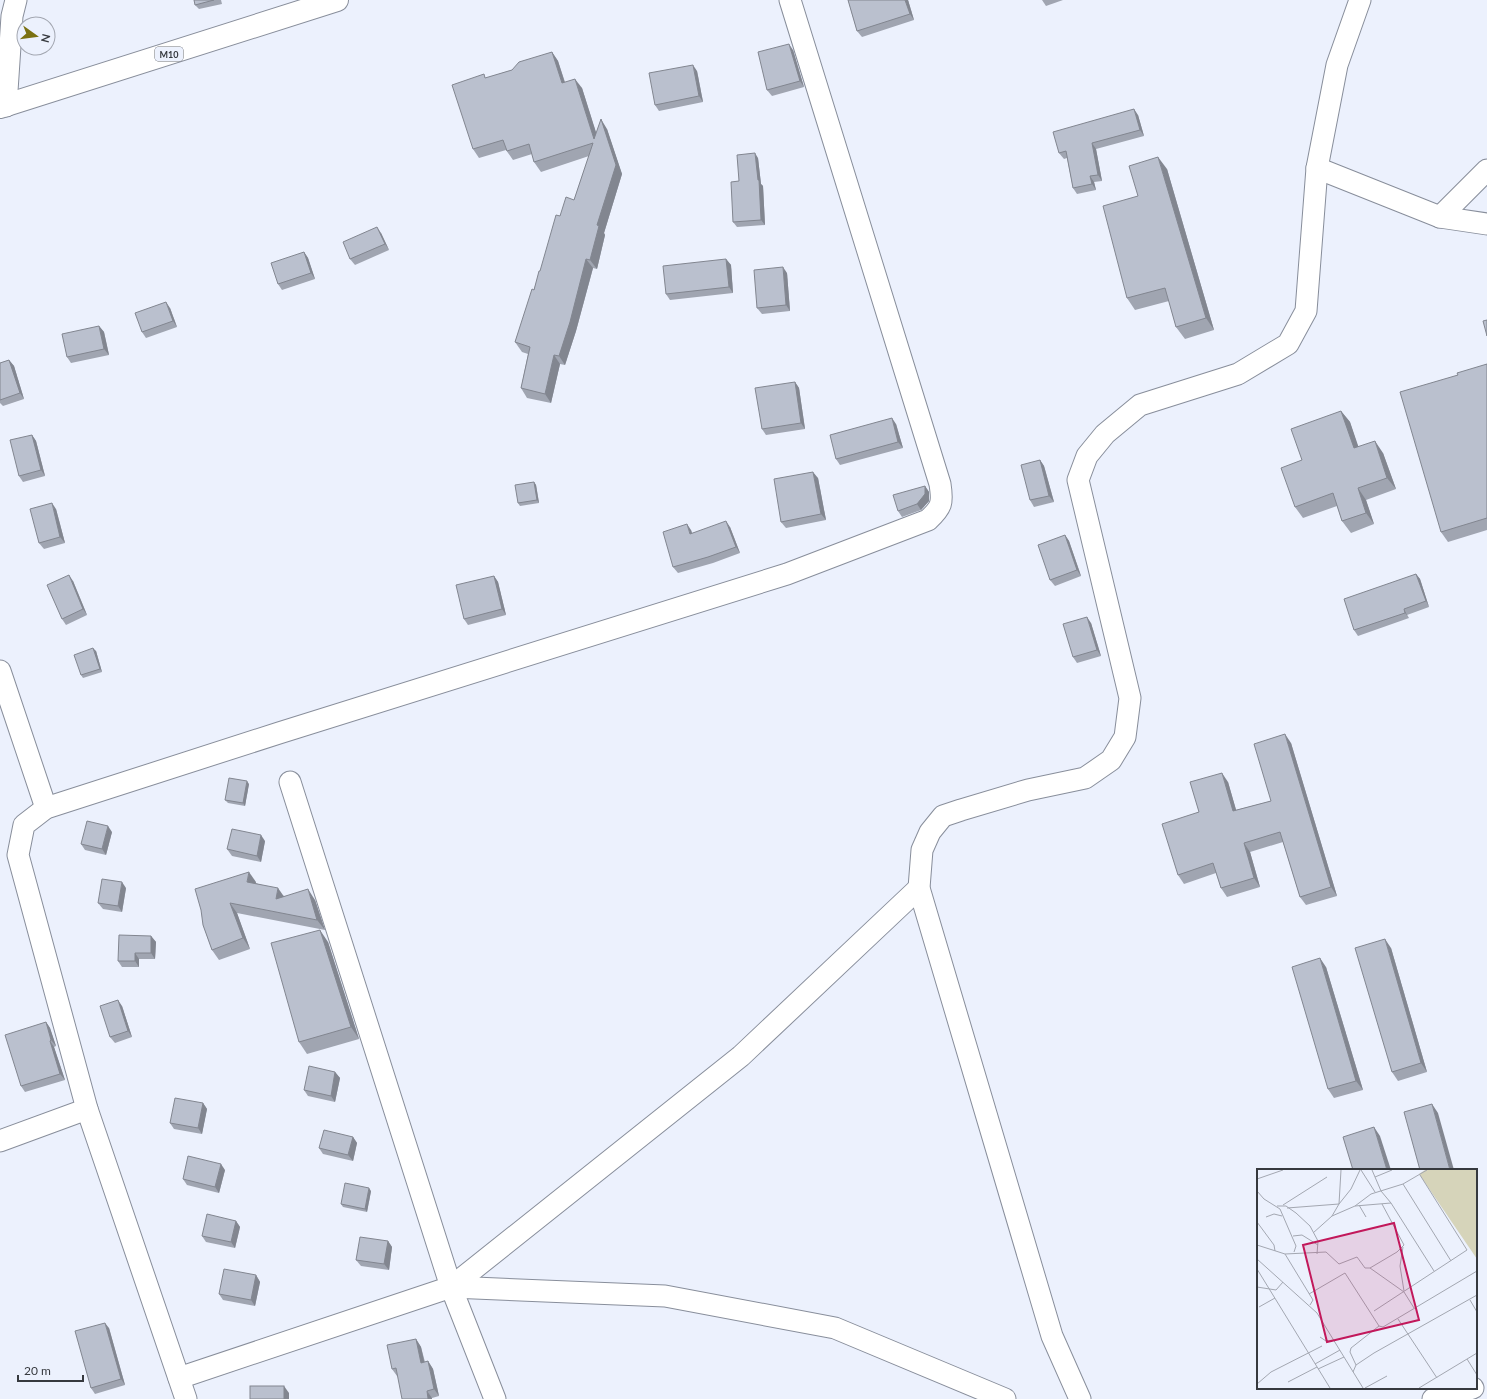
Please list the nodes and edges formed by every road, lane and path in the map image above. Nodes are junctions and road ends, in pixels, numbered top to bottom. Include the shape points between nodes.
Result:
1 (16, 0) edge
2 (337, 0) edge
3 (790, 0) edge
4 (1360, 0) edge
5 (3, 106) edge
6 (1317, 168) junction
7 (1487, 170) edge
8 (1440, 217) junction
9 (1487, 224) edge
10 (0, 671) edge
11 (290, 782) dead end
12 (46, 808) junction
13 (919, 888) junction
14 (87, 1109) junction
15 (0, 1142) edge
16 (451, 1287) junction
17 (179, 1378) junction
18 (1487, 1384) edge
19 (1477, 1387) edge
20 (1469, 1389) edge
21 (186, 1399) edge
22 (495, 1399) edge
23 (1006, 1399) edge
24 (1080, 1399) edge
25 (1433, 1399) edge

1 - 5 street via 12,16
2 - 5 main road, M10
3 - 12 street via 940,484 942,496 939,510 928,520 788,574 279,732
4 - 6 street via 1337,65
6 - 8 street
6 - 13 street via 1306,311 1288,344 1238,374 1140,405 1105,434 1087,456 1078,480 1130,698 1125,737 1111,760 1086,778 1028,790 943,816 930,832 922,850
7 - 8 street
8 - 9 street
10 - 12 street
11 - 16 street
12 - 14 street via 24,826 18,855
13 - 16 street via 741,1056
13 - 24 street via 1052,1336
14 - 15 street
14 - 17 street
16 - 17 street
16 - 22 street
16 - 23 street via 665,1296 835,1328
17 - 21 street
18 - 19 street
20 - 25 street

